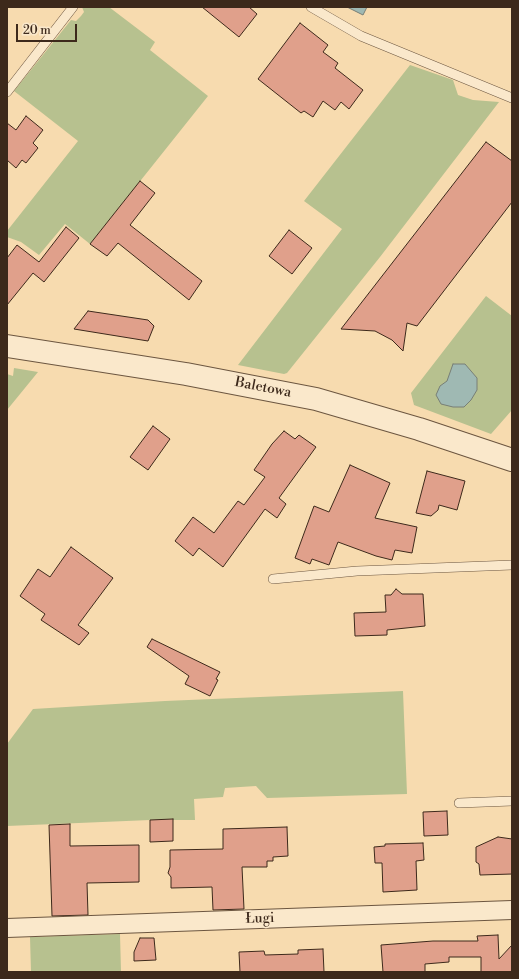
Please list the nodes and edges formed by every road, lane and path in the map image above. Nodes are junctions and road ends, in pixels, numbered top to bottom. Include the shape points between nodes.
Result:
1 (73, 7) edge
2 (311, 7) edge
3 (7, 92) edge
4 (512, 98) edge
5 (7, 346) edge
6 (512, 460) edge
7 (512, 565) edge
8 (272, 579) dead end
9 (512, 801) edge
10 (459, 803) dead end
11 (512, 910) edge
12 (7, 928) edge

1 - 3 lane
2 - 4 lane via 361,36
5 - 6 street, Baletowa via 186,374 316,399
7 - 8 lane via 357,571
9 - 10 lane
11 - 12 street, Ługi

